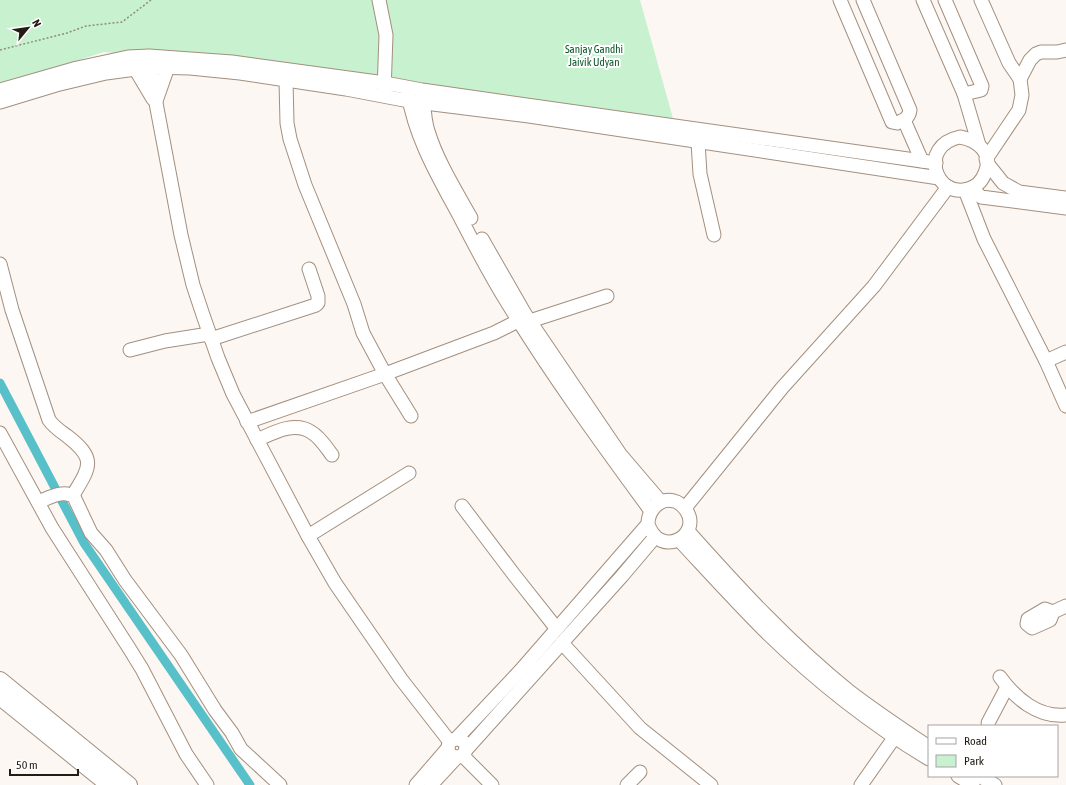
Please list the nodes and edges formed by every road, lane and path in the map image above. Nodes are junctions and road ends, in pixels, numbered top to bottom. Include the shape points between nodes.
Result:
1 (151, 0) edge
2 (379, 0) edge
3 (840, 0) edge
4 (863, 0) edge
5 (923, 0) edge
6 (945, 0) edge
7 (981, 0) edge
8 (0, 50) edge
9 (1064, 52) edge
10 (128, 57) junction
11 (150, 62) junction
12 (170, 63) junction
13 (975, 67) junction
14 (135, 69) junction
15 (956, 75) junction
16 (1020, 79) junction
17 (286, 81) junction
18 (385, 83) junction
19 (408, 88) junction
20 (0, 90) edge
21 (964, 94) junction
22 (903, 95) junction
23 (423, 96) junction
24 (384, 97) junction
25 (410, 101) junction
26 (0, 102) edge
27 (156, 103) junction
28 (884, 103) junction
29 (904, 120) junction
30 (698, 142) junction
31 (979, 144) junction
32 (922, 161) junction
33 (987, 161) junction
34 (936, 163) junction
35 (943, 182) junction
36 (968, 189) junction
37 (1066, 198) edge
38 (1066, 208) edge
39 (714, 235) dead end
40 (0, 264) edge
41 (309, 269) dead end
42 (607, 296) dead end
43 (524, 321) junction
44 (210, 336) junction
45 (130, 350) dead end
46 (1066, 352) edge
47 (1046, 361) junction
48 (385, 374) junction
49 (1066, 406) edge
50 (411, 416) dead end
51 (247, 422) junction
52 (0, 433) edge
53 (257, 440) junction
54 (332, 455) dead end
55 (409, 474) dead end
56 (63, 495) junction
57 (38, 502) junction
58 (661, 502) junction
59 (462, 506) dead end
60 (685, 508) junction
61 (651, 511) junction
62 (648, 524) junction
63 (683, 535) junction
64 (308, 536) junction
65 (655, 537) junction
66 (1066, 606) edge
67 (1053, 612) dead end
68 (557, 629) junction
69 (562, 643) junction
70 (0, 680) edge
71 (0, 697) edge
72 (1066, 715) edge
73 (988, 723) dead end
74 (894, 738) junction
75 (928, 746) edge
76 (457, 749) junction
77 (928, 758) edge
78 (640, 772) dead end
79 (960, 777) edge
80 (981, 777) edge
81 (109, 785) edge
82 (129, 785) edge
83 (207, 785) edge
84 (280, 785) edge
85 (416, 785) edge
86 (431, 785) edge
87 (492, 785) edge
88 (627, 785) edge
89 (711, 785) edge
90 (861, 785) edge
91 (973, 785) edge
92 (995, 785) edge

1 - 8 path via 122,22 86,26
2 - 18 street via 386,35
3 - 28 street
4 - 22 street
5 - 15 street
6 - 13 street
7 - 16 street via 1009,63
9 - 16 street via 1045,51 1036,54
10 - 11 street
10 - 14 street
10 - 20 street via 77,68
11 - 12 street
11 - 14 street
11 - 27 street
12 - 17 street
12 - 18 street via 232,62
12 - 27 street
13 - 15 street
13 - 21 street via 982,86 980,90
14 - 26 street via 80,78
14 - 27 street
15 - 21 street
16 - 33 street via 1021,105
17 - 24 street
17 - 48 street via 287,123 298,166 354,304 363,333
18 - 19 street
18 - 24 street
19 - 23 street
19 - 25 street
21 - 31 street
22 - 28 street
22 - 29 street via 910,110
23 - 25 street
23 - 30 street via 529,116
23 - 32 street
23 - 43 street via 428,131 438,154
24 - 25 street
25 - 43 street via 416,125 436,172 502,294
27 - 44 street via 181,235 193,286
28 - 29 street via 892,122
29 - 32 street
30 - 35 street
30 - 39 street via 700,174
31 - 33 street
31 - 34 street via 960,137 950,139 936,154
32 - 34 street
33 - 36 street via 983,178
33 - 37 street via 1002,183 1019,192
34 - 35 street via 936,173
35 - 36 street via 956,190
35 - 60 street via 874,286 782,388
36 - 38 street via 981,197
36 - 47 street via 984,239
40 - 56 street via 12,310 49,420 80,447 88,460 87,472
41 - 44 street via 318,296 316,305
42 - 43 street
43 - 48 street
43 - 58 street via 620,454
43 - 61 street via 586,422
44 - 45 street via 165,341
44 - 51 street
46 - 47 street
47 - 49 street
48 - 50 street
48 - 51 street
51 - 53 street
52 - 57 street
53 - 54 street via 286,429 303,428 318,438
53 - 64 street
55 - 64 street
56 - 57 street
56 - 84 street via 75,498 91,534 106,550 181,655 241,749
57 - 83 street via 68,554 129,648 186,754
58 - 60 street via 674,501
58 - 61 street
59 - 68 street
60 - 63 street via 690,519
61 - 62 street
62 - 65 street
62 - 68 street
63 - 65 street via 673,542
63 - 74 street via 764,630 819,680
63 - 75 street via 786,635 849,691
64 - 76 street via 335,583 401,679
65 - 69 street
66 - 67 street
68 - 76 street
69 - 76 street
69 - 89 street via 640,728
70 - 82 main road
71 - 81 main road
72 - 73 street via 1051,714 1028,705 1015,696 1003,682
74 - 77 street
74 - 90 street
76 - 85 street
76 - 86 street
76 - 87 street
78 - 88 street
79 - 91 street
80 - 92 street

